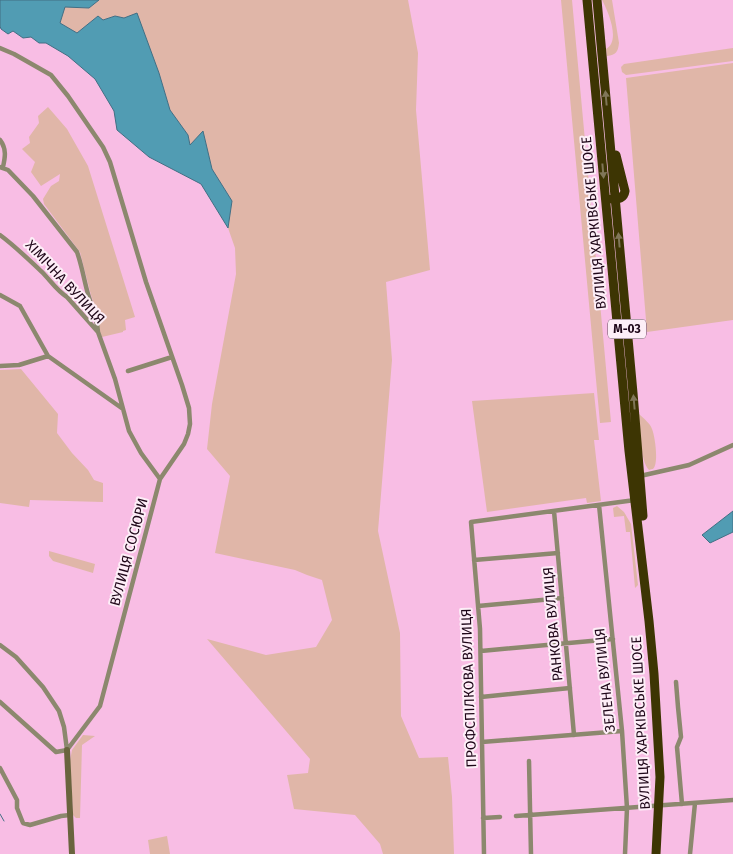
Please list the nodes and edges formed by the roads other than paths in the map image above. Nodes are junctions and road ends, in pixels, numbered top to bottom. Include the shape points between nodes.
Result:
1 (587, 0) edge
2 (597, 0) edge
3 (0, 48) edge
4 (0, 140) edge
5 (1, 167) edge
6 (605, 191) junction
7 (615, 199) junction
8 (0, 235) edge
9 (0, 295) edge
10 (98, 332) junction
11 (48, 356) junction
12 (172, 357) junction
13 (0, 366) edge
14 (128, 371) dead end
15 (123, 409) junction
16 (733, 445) edge
17 (640, 476) junction
18 (160, 480) junction
19 (638, 499) junction
20 (600, 504) junction
21 (554, 511) junction
22 (558, 553) junction
23 (474, 560) junction
24 (562, 598) junction
25 (478, 606) junction
26 (613, 639) junction
27 (566, 643) junction
28 (0, 645) edge
29 (481, 651) junction
30 (676, 682) dead end
31 (570, 688) junction
32 (482, 697) junction
33 (0, 702) edge
34 (622, 731) junction
35 (574, 735) junction
36 (482, 742) junction
37 (67, 750) junction
38 (529, 761) dead end
39 (0, 768) edge
40 (733, 800) edge
41 (695, 803) junction
42 (682, 804) junction
43 (659, 805) junction
44 (626, 808) junction
45 (70, 815) junction
46 (530, 815) junction
47 (516, 816) dead end
48 (500, 817) dead end
49 (483, 818) junction
50 (72, 854) edge
51 (484, 854) edge
52 (531, 854) edge
53 (625, 854) edge
54 (656, 854) edge
55 (690, 854) edge

1 -> 6 highway, ВУЛИЦЯ ХАРКІВСЬКЕ ШОСЕ / М-03
7 -> 2 highway, ВУЛИЦЯ ХАРКІВСЬКЕ ШОСЕ via 622,197 625,191 609,132
3 - 12 street, ВУЛИЦЯ СОСЮРИ via 51,75 103,147
4 - 5 street via 6,157
5 - 10 street via 33,196 77,252 96,314
6 - 7 highway
6 - 19 highway, ВУЛИЦЯ ХАРКІВСЬКЕ ШОСЕ / М-03 via 629,451
17 -> 7 highway, ВУЛИЦЯ ХАРКІВСЬКЕ ШОСЕ / М-03
8 - 10 street, ХІМІЧНА ВУЛИЦЯ via 67,297
9 - 11 street via 20,306
10 - 15 street, ХІМІЧНА ВУЛИЦЯ
11 - 13 street via 18,365
11 - 15 street
12 - 14 street
12 - 18 street, ВУЛИЦЯ СОСЮРИ via 189,408 190,424 184,444
15 - 18 street, ХІМІЧНА ВУЛИЦЯ via 129,431
16 - 17 street via 689,465
17 - 19 highway, ВУЛИЦЯ ХАРКІВСЬКЕ ШОСЕ / М-03
18 - 37 street, ВУЛИЦЯ СОСЮРИ via 100,706
19 - 20 street
19 - 43 highway, ВУЛИЦЯ ХАРКІВСЬКЕ ШОСЕ / М-03 via 655,678
20 - 21 street
20 - 26 street, ЗЕЛЕНА ВУЛИЦЯ
21 - 22 street, РАНКОВА ВУЛИЦЯ
21 - 23 street, ПРОФСПІЛКОВА ВУЛИЦЯ via 471,522
22 - 23 street
22 - 24 street, РАНКОВА ВУЛИЦЯ
23 - 25 street, ПРОФСПІЛКОВА ВУЛИЦЯ
24 - 25 street
24 - 27 street, РАНКОВА ВУЛИЦЯ
25 - 29 street, ПРОФСПІЛКОВА ВУЛИЦЯ
26 - 27 street
26 - 34 street, ЗЕЛЕНА ВУЛИЦЯ
27 - 29 street
27 - 31 street, РАНКОВА ВУЛИЦЯ
28 - 37 street via 22,663 59,711
29 - 32 street, ПРОФСПІЛКОВА ВУЛИЦЯ
30 - 42 street
31 - 32 street
31 - 35 street, РАНКОВА ВУЛИЦЯ
32 - 36 street, ПРОФСПІЛКОВА ВУЛИЦЯ
33 - 37 street via 56,752
34 - 35 street
34 - 44 street, ЗЕЛЕНА ВУЛИЦЯ
35 - 36 street
36 - 49 street, ПРОФСПІЛКОВА ВУЛИЦЯ
37 - 45 street
38 - 46 street
39 - 45 street via 23,822 30,825
40 - 41 street
41 - 42 street
41 - 55 street
42 - 43 street
43 - 44 street
43 - 54 highway, ВУЛИЦЯ ХАРКІВСЬКЕ ШОСЕ / М-03
44 - 46 street
44 - 53 street, ЗЕЛЕНА ВУЛИЦЯ
45 - 50 street
46 - 47 street
46 - 52 street
48 - 49 street
49 - 51 street, ПРОФСПІЛКОВА ВУЛИЦЯ

